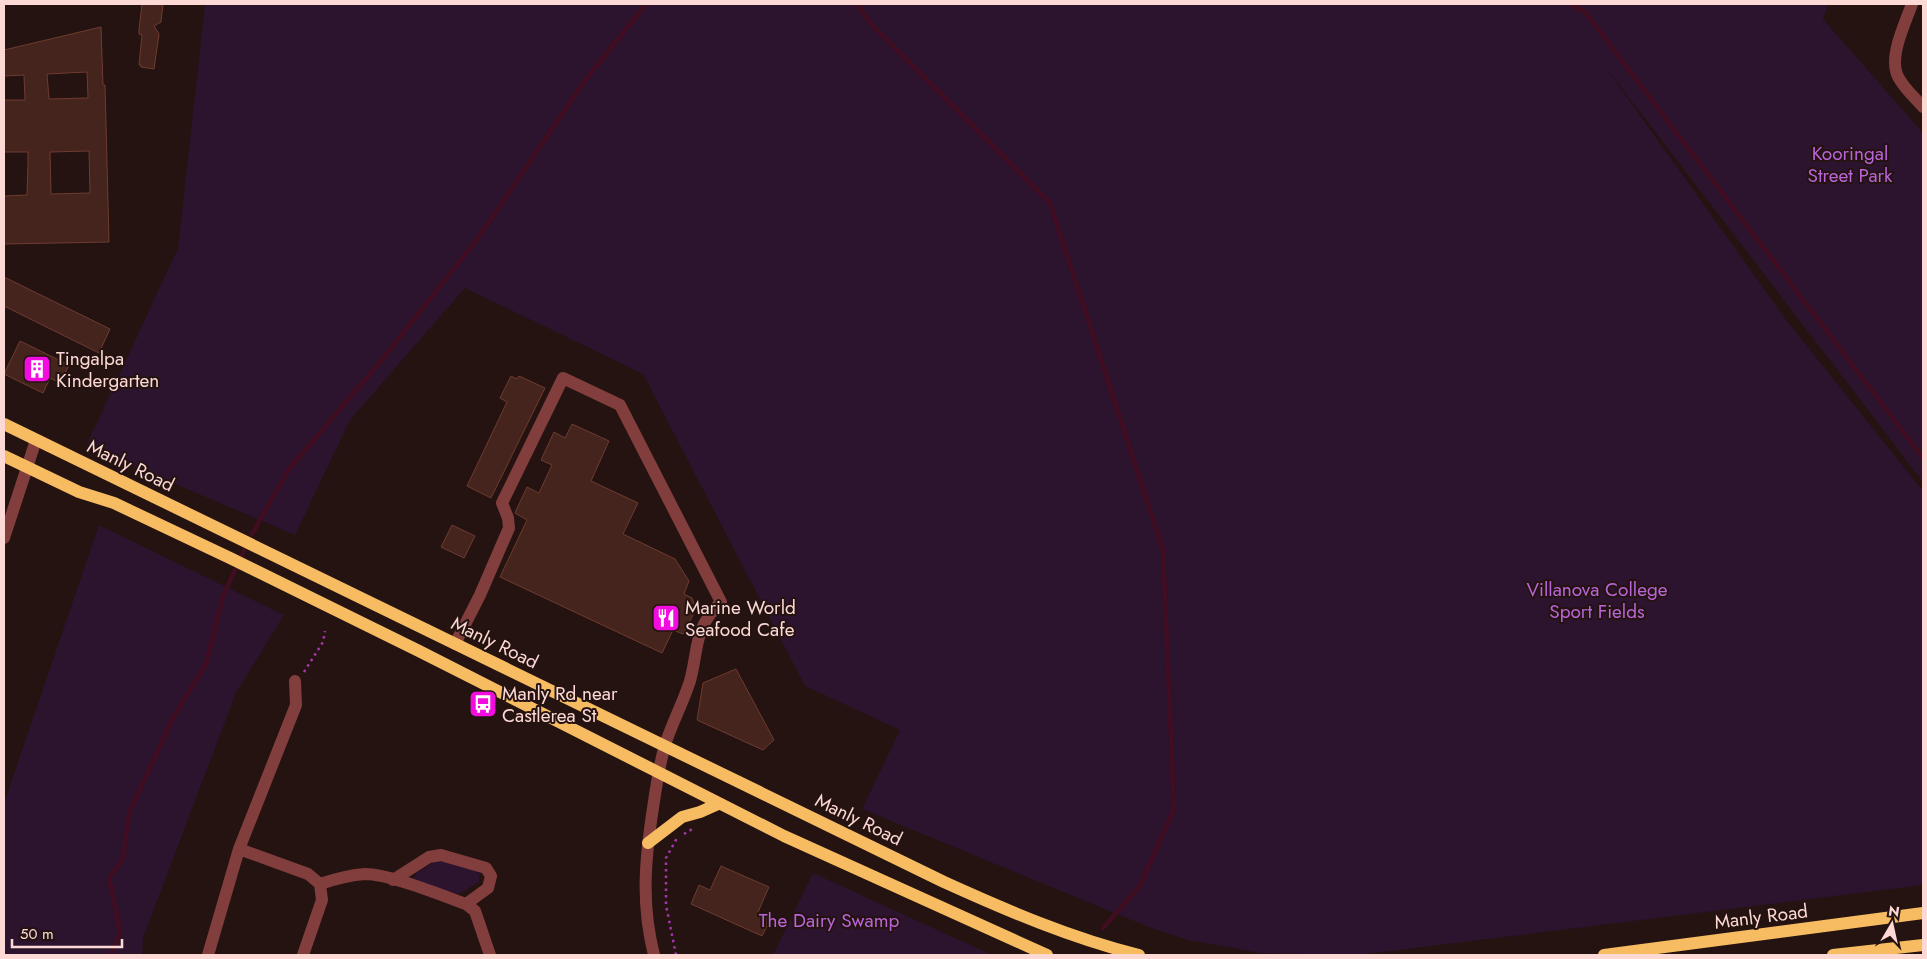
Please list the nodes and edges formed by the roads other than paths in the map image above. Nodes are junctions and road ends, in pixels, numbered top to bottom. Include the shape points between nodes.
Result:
1 (1912, 4) edge
2 (1923, 107) edge
3 (4, 424) edge
4 (36, 440) junction
5 (4, 456) edge
6 (28, 468) junction
7 (4, 538) edge
8 (455, 644) junction
9 (295, 681) road end
10 (665, 745) junction
11 (658, 774) junction
12 (718, 804) junction
13 (648, 843) junction
14 (239, 849) junction
15 (393, 880) junction
16 (320, 884) junction
17 (466, 904) junction
18 (1923, 914) edge
19 (1923, 945) edge
20 (208, 955) edge
21 (303, 955) edge
22 (490, 955) edge
23 (654, 955) edge
24 (1047, 955) edge
25 (1139, 955) edge
26 (1604, 955) edge
27 (1832, 955) edge

1 - 2 street via 1895,55 1895,67 1898,79
3 - 4 main road, Manly Road
4 - 6 street
4 - 8 main road, Manly Road
5 - 6 main road
6 - 7 street
6 - 11 main road via 79,492 114,503 230,558
8 - 10 main road, Manly Road
8 - 10 street via 509,528 502,503 563,378 620,405 721,602 700,630 690,682
9 - 14 street via 296,705
10 - 11 street
10 - 25 main road, Manly Road via 1000,908 1081,939
11 - 12 main road
11 - 13 street
12 - 13 main road via 682,817
12 - 24 main road
13 - 23 street via 645,901
14 - 16 street via 308,874
14 - 20 street
15 - 16 street via 367,874
15 - 17 street
15 - 17 street via 429,857 441,855 486,868 491,876 488,888
16 - 21 street via 322,900
17 - 22 street via 475,912
18 - 26 main road, Manly Road
19 - 27 main road

